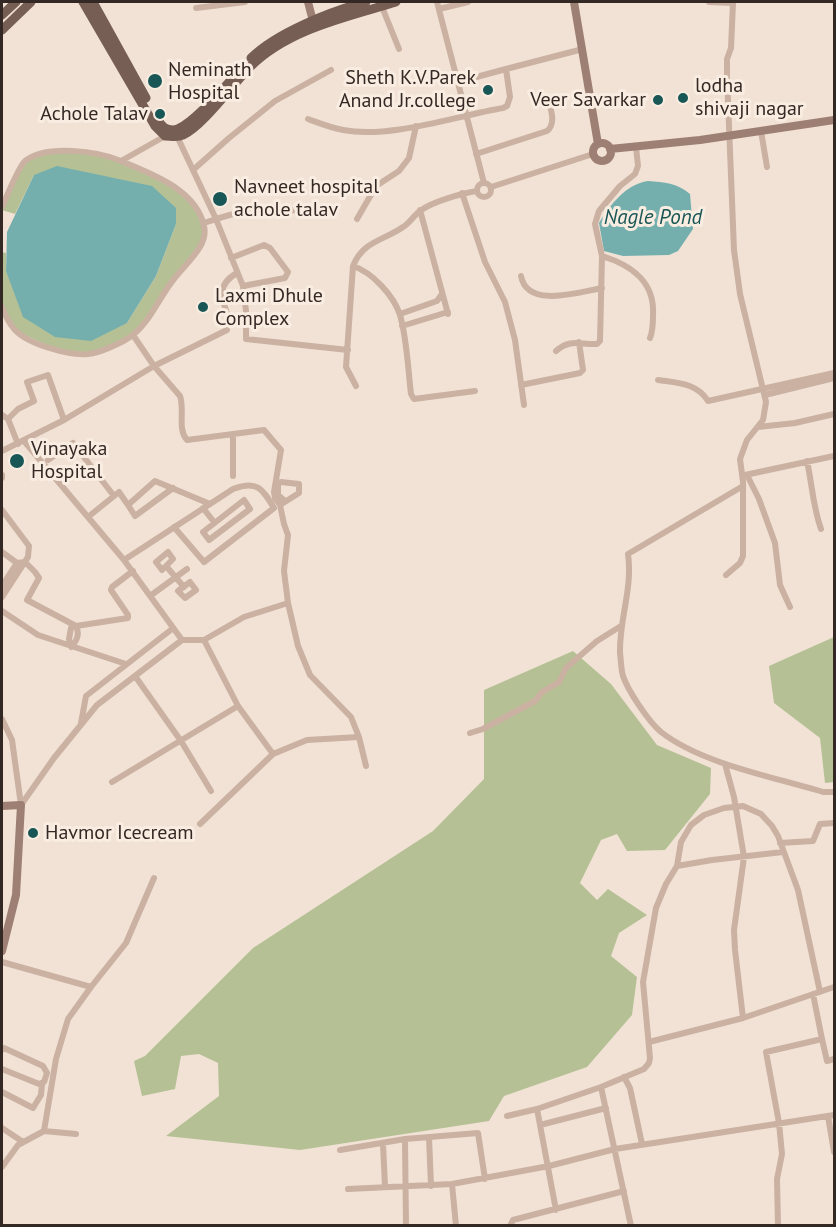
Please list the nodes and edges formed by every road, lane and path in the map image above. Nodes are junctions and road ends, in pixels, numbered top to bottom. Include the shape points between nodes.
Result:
1 (16, 2) edge
2 (31, 2) edge
3 (83, 2) edge
4 (93, 2) edge
5 (245, 2) edge
6 (308, 2) edge
7 (366, 2) edge
8 (396, 2) edge
9 (436, 2) edge
10 (468, 2) edge
11 (574, 2) edge
12 (709, 2) edge
13 (381, 4) edge
14 (196, 8) dead end
15 (439, 9) junction
16 (2, 15) edge
17 (314, 25) junction
18 (2, 30) edge
19 (399, 49) dead end
20 (583, 49) junction
21 (506, 69) junction
22 (331, 70) dead end
23 (458, 82) junction
24 (548, 97) dead end
25 (466, 114) junction
26 (308, 120) dead end
27 (834, 120) edge
28 (416, 126) junction
29 (761, 131) junction
30 (176, 134) junction
31 (165, 136) junction
32 (729, 136) junction
33 (598, 144) junction
34 (636, 147) junction
35 (610, 149) junction
36 (476, 154) junction
37 (593, 154) junction
38 (121, 161) junction
39 (767, 167) dead end
40 (193, 170) junction
41 (484, 183) junction
42 (491, 187) junction
43 (477, 191) junction
44 (462, 193) junction
45 (2, 207) edge
46 (420, 210) junction
47 (300, 211) dead end
48 (216, 219) junction
49 (357, 219) dead end
50 (204, 223) junction
51 (602, 256) junction
52 (231, 258) junction
53 (353, 266) junction
54 (237, 273) junction
55 (521, 276) dead end
56 (243, 286) junction
57 (602, 288) junction
58 (442, 294) junction
59 (2, 307) edge
60 (408, 311) junction
61 (400, 314) junction
62 (228, 316) dead end
63 (412, 323) junction
64 (402, 326) junction
65 (227, 330) dead end
66 (133, 335) junction
67 (650, 338) dead end
68 (579, 342) junction
69 (348, 350) junction
70 (556, 351) dead end
71 (154, 366) junction
72 (834, 373) edge
73 (834, 378) edge
74 (658, 380) dead end
75 (521, 385) junction
76 (356, 386) dead end
77 (475, 390) dead end
78 (764, 392) junction
79 (524, 405) dead end
80 (834, 414) edge
81 (2, 415) edge
82 (8, 419) junction
83 (64, 420) junction
84 (758, 427) junction
85 (233, 434) junction
86 (21, 443) junction
87 (2, 452) edge
88 (834, 456) edge
89 (48, 460) dead end
90 (807, 461) junction
91 (744, 475) junction
92 (234, 476) dead end
93 (743, 486) junction
94 (173, 488) junction
95 (114, 496) junction
96 (210, 504) junction
97 (128, 505) junction
98 (204, 508) junction
99 (2, 510) edge
100 (88, 517) junction
101 (214, 522) junction
102 (174, 527) junction
103 (822, 529) dead end
104 (2, 552) edge
105 (124, 560) junction
106 (21, 562) junction
107 (166, 566) dead end
108 (186, 569) dead end
109 (133, 571) junction
110 (726, 575) dead end
111 (175, 578) junction
112 (2, 586) edge
113 (184, 587) dead end
114 (150, 596) junction
115 (2, 597) edge
116 (288, 603) junction
117 (790, 607) dead end
118 (2, 611) edge
119 (76, 626) junction
120 (621, 626) junction
121 (172, 629) junction
122 (182, 640) junction
123 (204, 640) junction
124 (71, 647) junction
125 (126, 664) junction
126 (135, 676) junction
127 (86, 696) junction
128 (97, 705) junction
129 (238, 706) junction
130 (2, 719) edge
131 (81, 724) junction
132 (470, 733) dead end
133 (359, 737) junction
134 (181, 741) junction
135 (273, 754) junction
136 (725, 764) junction
137 (366, 765) dead end
138 (112, 782) dead end
139 (211, 790) dead end
140 (834, 792) edge
141 (21, 805) junction
142 (2, 806) edge
143 (735, 806) junction
144 (834, 823) edge
145 (200, 824) dead end
146 (780, 843) junction
147 (783, 852) junction
148 (744, 857) junction
149 (677, 866) junction
150 (154, 878) dead end
151 (2, 951) edge
152 (2, 962) edge
153 (91, 987) junction
154 (834, 987) edge
155 (817, 993) junction
156 (743, 1018) junction
157 (822, 1039) junction
158 (649, 1042) junction
159 (2, 1050) edge
160 (834, 1059) edge
161 (2, 1069) edge
162 (624, 1077) junction
163 (42, 1084) junction
164 (601, 1088) junction
165 (2, 1092) edge
166 (606, 1108) junction
167 (537, 1109) junction
168 (831, 1115) edge
169 (507, 1116) dead end
170 (779, 1123) junction
171 (540, 1125) junction
172 (2, 1128) edge
173 (44, 1131) junction
174 (76, 1134) dead end
175 (429, 1137) junction
176 (405, 1139) junction
177 (23, 1142) junction
178 (383, 1144) junction
179 (642, 1144) junction
180 (615, 1149) junction
181 (340, 1150) dead end
182 (834, 1152) edge
183 (549, 1166) junction
184 (2, 1167) edge
185 (484, 1179) junction
186 (452, 1184) junction
187 (385, 1186) junction
188 (430, 1186) junction
189 (405, 1188) junction
190 (348, 1189) dead end
191 (624, 1191) junction
192 (556, 1210) junction
193 (406, 1226) edge
194 (456, 1226) edge
195 (510, 1226) edge
196 (631, 1226) edge
197 (778, 1226) edge

1 - 16 main road
2 - 18 main road
3 - 31 main road via 155,126
4 - 30 main road via 159,122
5 - 14 street
6 - 17 street
7 - 17 main road
8 - 13 main road
9 - 15 street
10 - 15 street
11 - 20 street
12 - 32 street via 733,3 727,59
13 - 17 main road
13 - 19 street
15 - 23 street
17 - 30 main road via 272,41 260,50
20 - 21 street
20 - 33 street
21 - 23 street
21 - 25 street via 510,97 507,106
22 - 40 street via 275,101
23 - 25 street
24 - 36 street via 551,128
25 - 28 street
25 - 36 street
26 - 28 street via 344,130 378,132
27 - 29 street
28 - 49 street via 409,158 399,171 376,186
29 - 32 street
29 - 39 street
30 - 31 main road
30 - 40 street
31 - 38 street
32 - 34 street
32 - 78 street via 740,294
33 - 35 street via 606,144
33 - 37 street
34 - 35 street
34 - 51 street via 635,174 599,211 595,224
35 - 37 street via 604,160
36 - 41 street
37 - 42 street
38 - 45 street via 59,150 40,154 24,162
38 - 50 street via 177,189 193,204
40 - 48 street
41 - 42 street
41 - 43 street
42 - 43 street via 486,196
43 - 44 street
44 - 46 street
44 - 75 street via 484,262 505,302 516,340
46 - 53 street via 405,227 363,249
46 - 58 street
47 - 48 street via 271,208
48 - 50 street
48 - 52 street
50 - 66 street via 206,236 198,250
51 - 57 street
51 - 67 street via 622,263 642,277 652,293
52 - 54 street
52 - 56 street via 264,245 288,272 285,278
53 - 61 street via 362,269 388,294
53 - 69 street
54 - 56 street
54 - 62 street via 224,285 222,300
55 - 57 street via 529,291 546,296
56 - 69 street via 246,339
57 - 68 street via 600,341 591,345
58 - 60 street via 437,301
58 - 63 street via 448,313
59 - 66 street via 16,332 28,340 74,354 100,351
60 - 61 street
60 - 63 street
61 - 64 street
63 - 64 street
64 - 77 street via 414,399
65 - 71 street
66 - 71 street
68 - 70 street via 562,345
68 - 75 street via 583,370 580,373
69 - 76 street via 346,367
71 - 83 street
71 - 85 street via 180,396 182,432 187,440
72 - 78 street
73 - 78 street
74 - 78 street via 688,384 699,389 708,401
75 - 79 street
78 - 84 street via 765,411
80 - 84 street
81 - 82 street
82 - 83 street via 34,401 27,382 48,375
82 - 86 street
83 - 86 street
84 - 91 street via 742,451
85 - 92 street
85 - 116 street via 264,430 281,450 274,492 275,498 283,503 281,515 288,535
86 - 87 street
86 - 100 street
88 - 90 street
89 - 95 street via 73,442
90 - 91 street
90 - 103 street via 814,509
91 - 93 street
91 - 117 street via 759,499 775,543 780,585
93 - 110 street via 743,556
93 - 120 street via 628,554 627,604
94 - 96 street
94 - 97 street via 155,481
94 - 97 street via 135,516
95 - 97 street via 119,492
95 - 100 street
96 - 98 street
96 - 102 street via 233,489 251,485 263,490 274,508 204,562
98 - 101 street
98 - 102 street
99 - 106 street via 28,546 28,557
100 - 105 street
101 - 101 street via 244,500 250,509 209,540 203,532
102 - 105 street
104 - 106 street
105 - 109 street
106 - 112 street
106 - 115 street
106 - 119 street via 39,578 27,600
107 - 111 street
108 - 111 street
109 - 114 street
109 - 119 street via 111,590 128,618
111 - 113 street
111 - 114 street
114 - 121 street
116 - 123 street via 244,617
116 - 133 street via 298,646 310,675 351,717
118 - 124 street via 38,635
119 - 124 street via 76,641
120 - 132 street via 574,660 559,681 535,701
120 - 136 street via 622,675 635,700 660,732
121 - 122 street
121 - 125 street
122 - 123 street
122 - 126 street
123 - 129 street
124 - 125 street
125 - 127 street
126 - 128 street
126 - 134 street
127 - 128 street
127 - 131 street
128 - 131 street
129 - 134 street
129 - 135 street
130 - 141 street via 12,740
131 - 141 street
133 - 135 street via 307,740
133 - 137 street
134 - 138 street
134 - 139 street
135 - 145 street
136 - 140 street
136 - 143 street
141 - 142 street
141 - 151 street via 16,895
143 - 146 street via 761,814
143 - 148 street
143 - 149 street via 704,815 691,825 681,842
144 - 146 street via 820,824 813,841
146 - 147 street
147 - 148 street
147 - 155 street via 798,890
148 - 149 street
148 - 156 street via 734,930
149 - 158 street via 656,908 644,973
150 - 153 street via 126,944
152 - 153 street
153 - 173 street via 68,1020 56,1059
154 - 155 street
155 - 156 street
155 - 157 street
156 - 158 street
157 - 160 street via 827,1061
157 - 170 street via 766,1052
158 - 162 street via 649,1064
159 - 163 street via 43,1066 47,1073
161 - 163 street
162 - 164 street
162 - 179 street
163 - 165 street via 33,1108
164 - 166 street
164 - 167 street
166 - 171 street
166 - 180 street
167 - 169 street
167 - 171 street
168 - 170 street
168 - 182 street
170 - 179 street
170 - 197 street via 782,1154 777,1179
171 - 183 street
172 - 177 street
173 - 174 street
173 - 177 street
175 - 176 street
175 - 185 street via 478,1133
175 - 188 street
176 - 178 street
176 - 189 street
177 - 184 street
178 - 181 street
178 - 187 street
179 - 180 street
180 - 183 street
180 - 191 street
183 - 185 street
183 - 192 street
185 - 186 street
186 - 188 street
186 - 194 street
187 - 189 street
187 - 190 street
188 - 189 street
189 - 193 street
191 - 192 street
191 - 196 street
192 - 195 street via 513,1220

